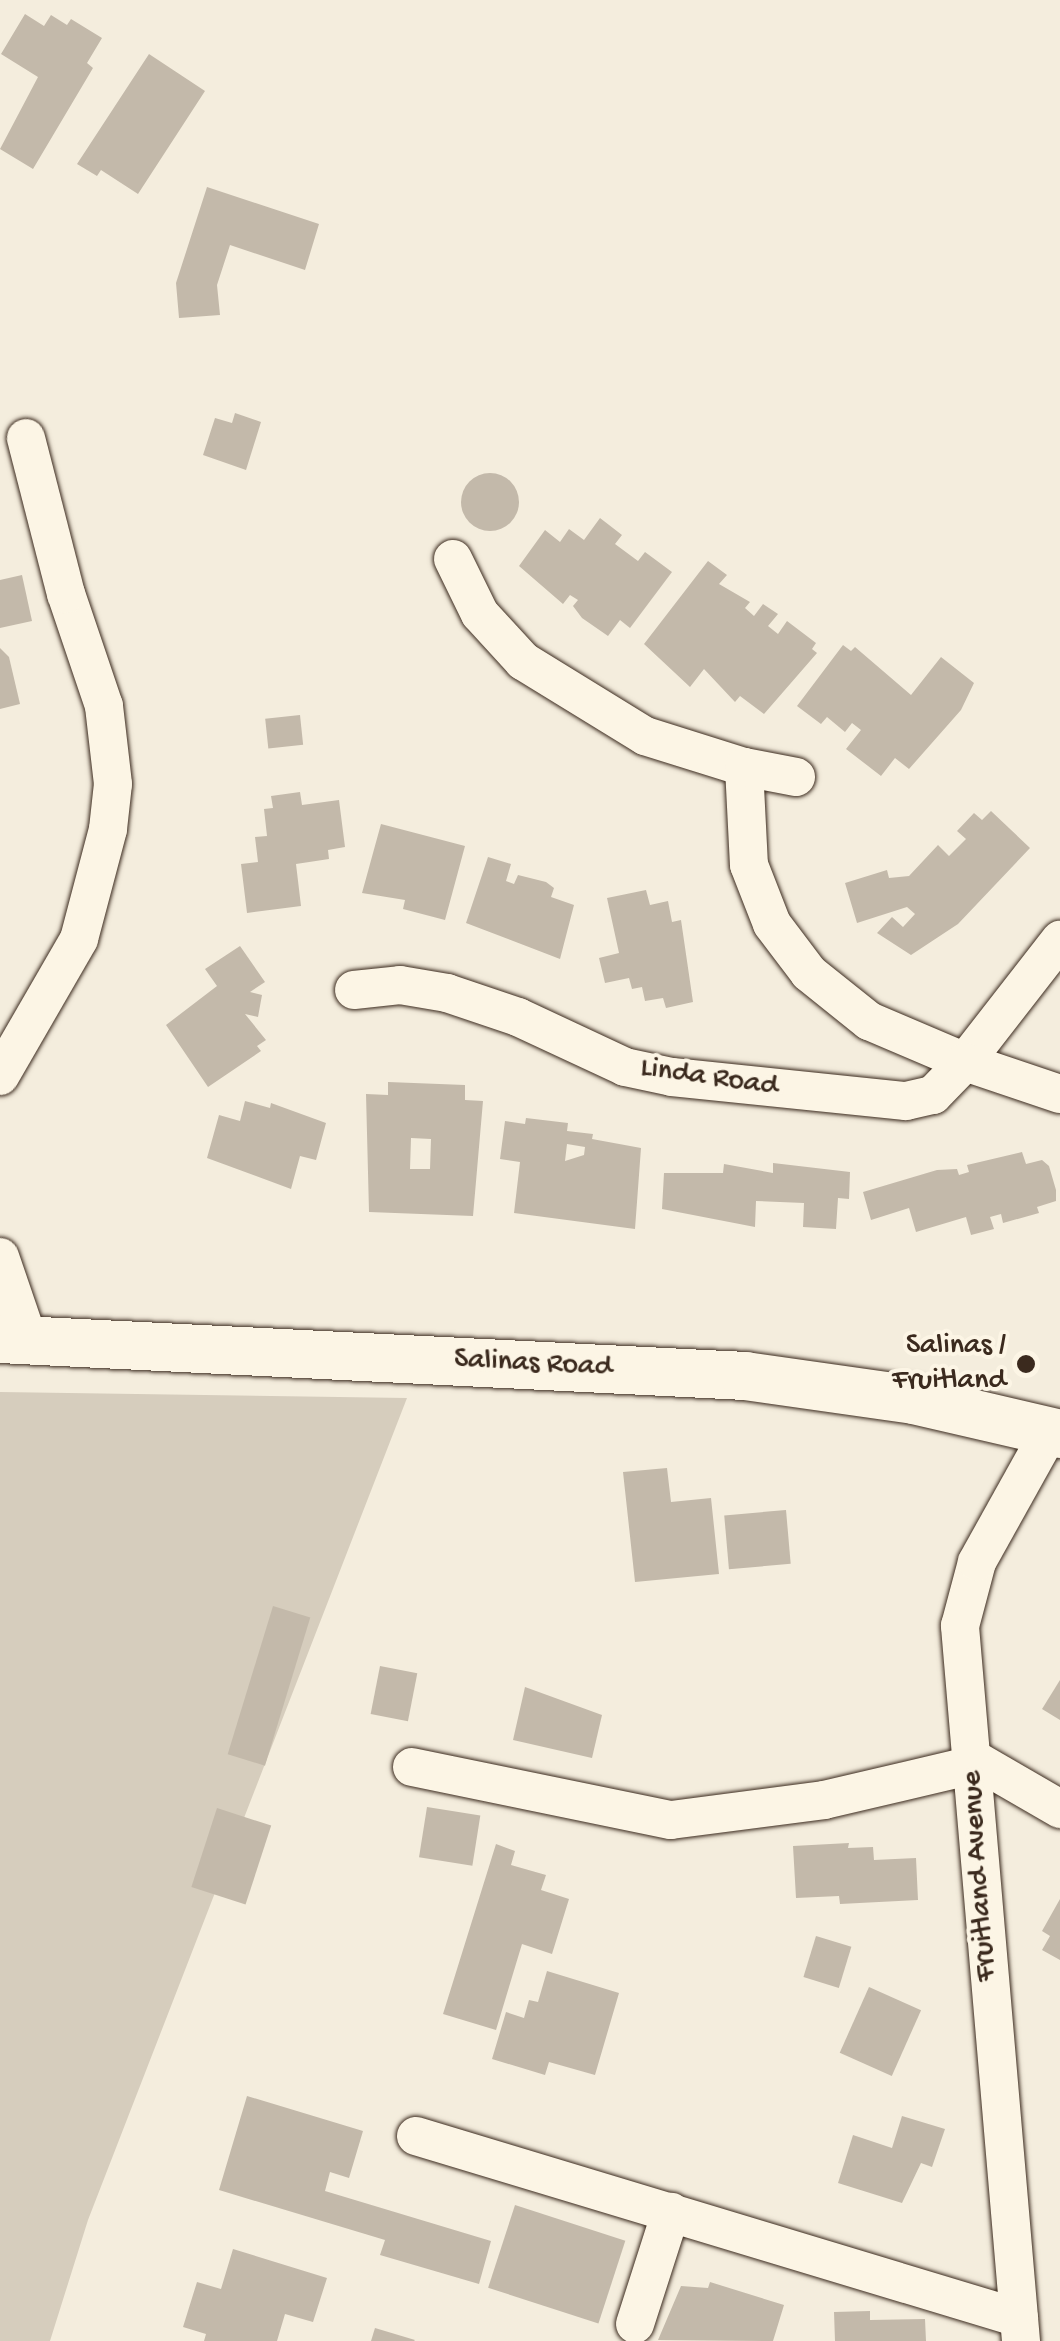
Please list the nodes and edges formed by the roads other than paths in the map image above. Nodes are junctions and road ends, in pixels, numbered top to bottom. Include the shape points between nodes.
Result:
1 (26, 438) dead end
2 (453, 559) dead end
3 (744, 767) junction
4 (796, 777) dead end
5 (1060, 940) edge
6 (354, 990) dead end
7 (965, 1062) junction
8 (0, 1076) edge
9 (1060, 1094) edge
10 (0, 1257) edge
11 (14, 1339) edge
12 (1055, 1433) edge
13 (972, 1761) junction
14 (412, 1767) dead end
15 (1060, 1809) edge
16 (416, 2136) dead end
17 (671, 2212) junction
18 (635, 2324) dead end
19 (1020, 2330) edge

1 - 8 street via 66,594 104,706 113,784 108,829 78,939
2 - 3 street via 480,614 523,661 645,736
3 - 4 street
3 - 7 street via 749,865 790,951 868,1021
5 - 7 street, Linda Road
6 - 7 street, Linda Road via 400,985 447,993 625,1067 672,1078 906,1101 933,1094
7 - 9 street
10 - 11 street
11 - 12 main road, Salinas Road via 746,1376 914,1400
12 - 13 street, Fruitland Avenue via 988,1538 963,1608 960,1646
13 - 14 street via 824,1800 671,1820
13 - 15 street
13 - 19 street, Fruitland Avenue
16 - 17 street
17 - 18 street
17 - 19 street

